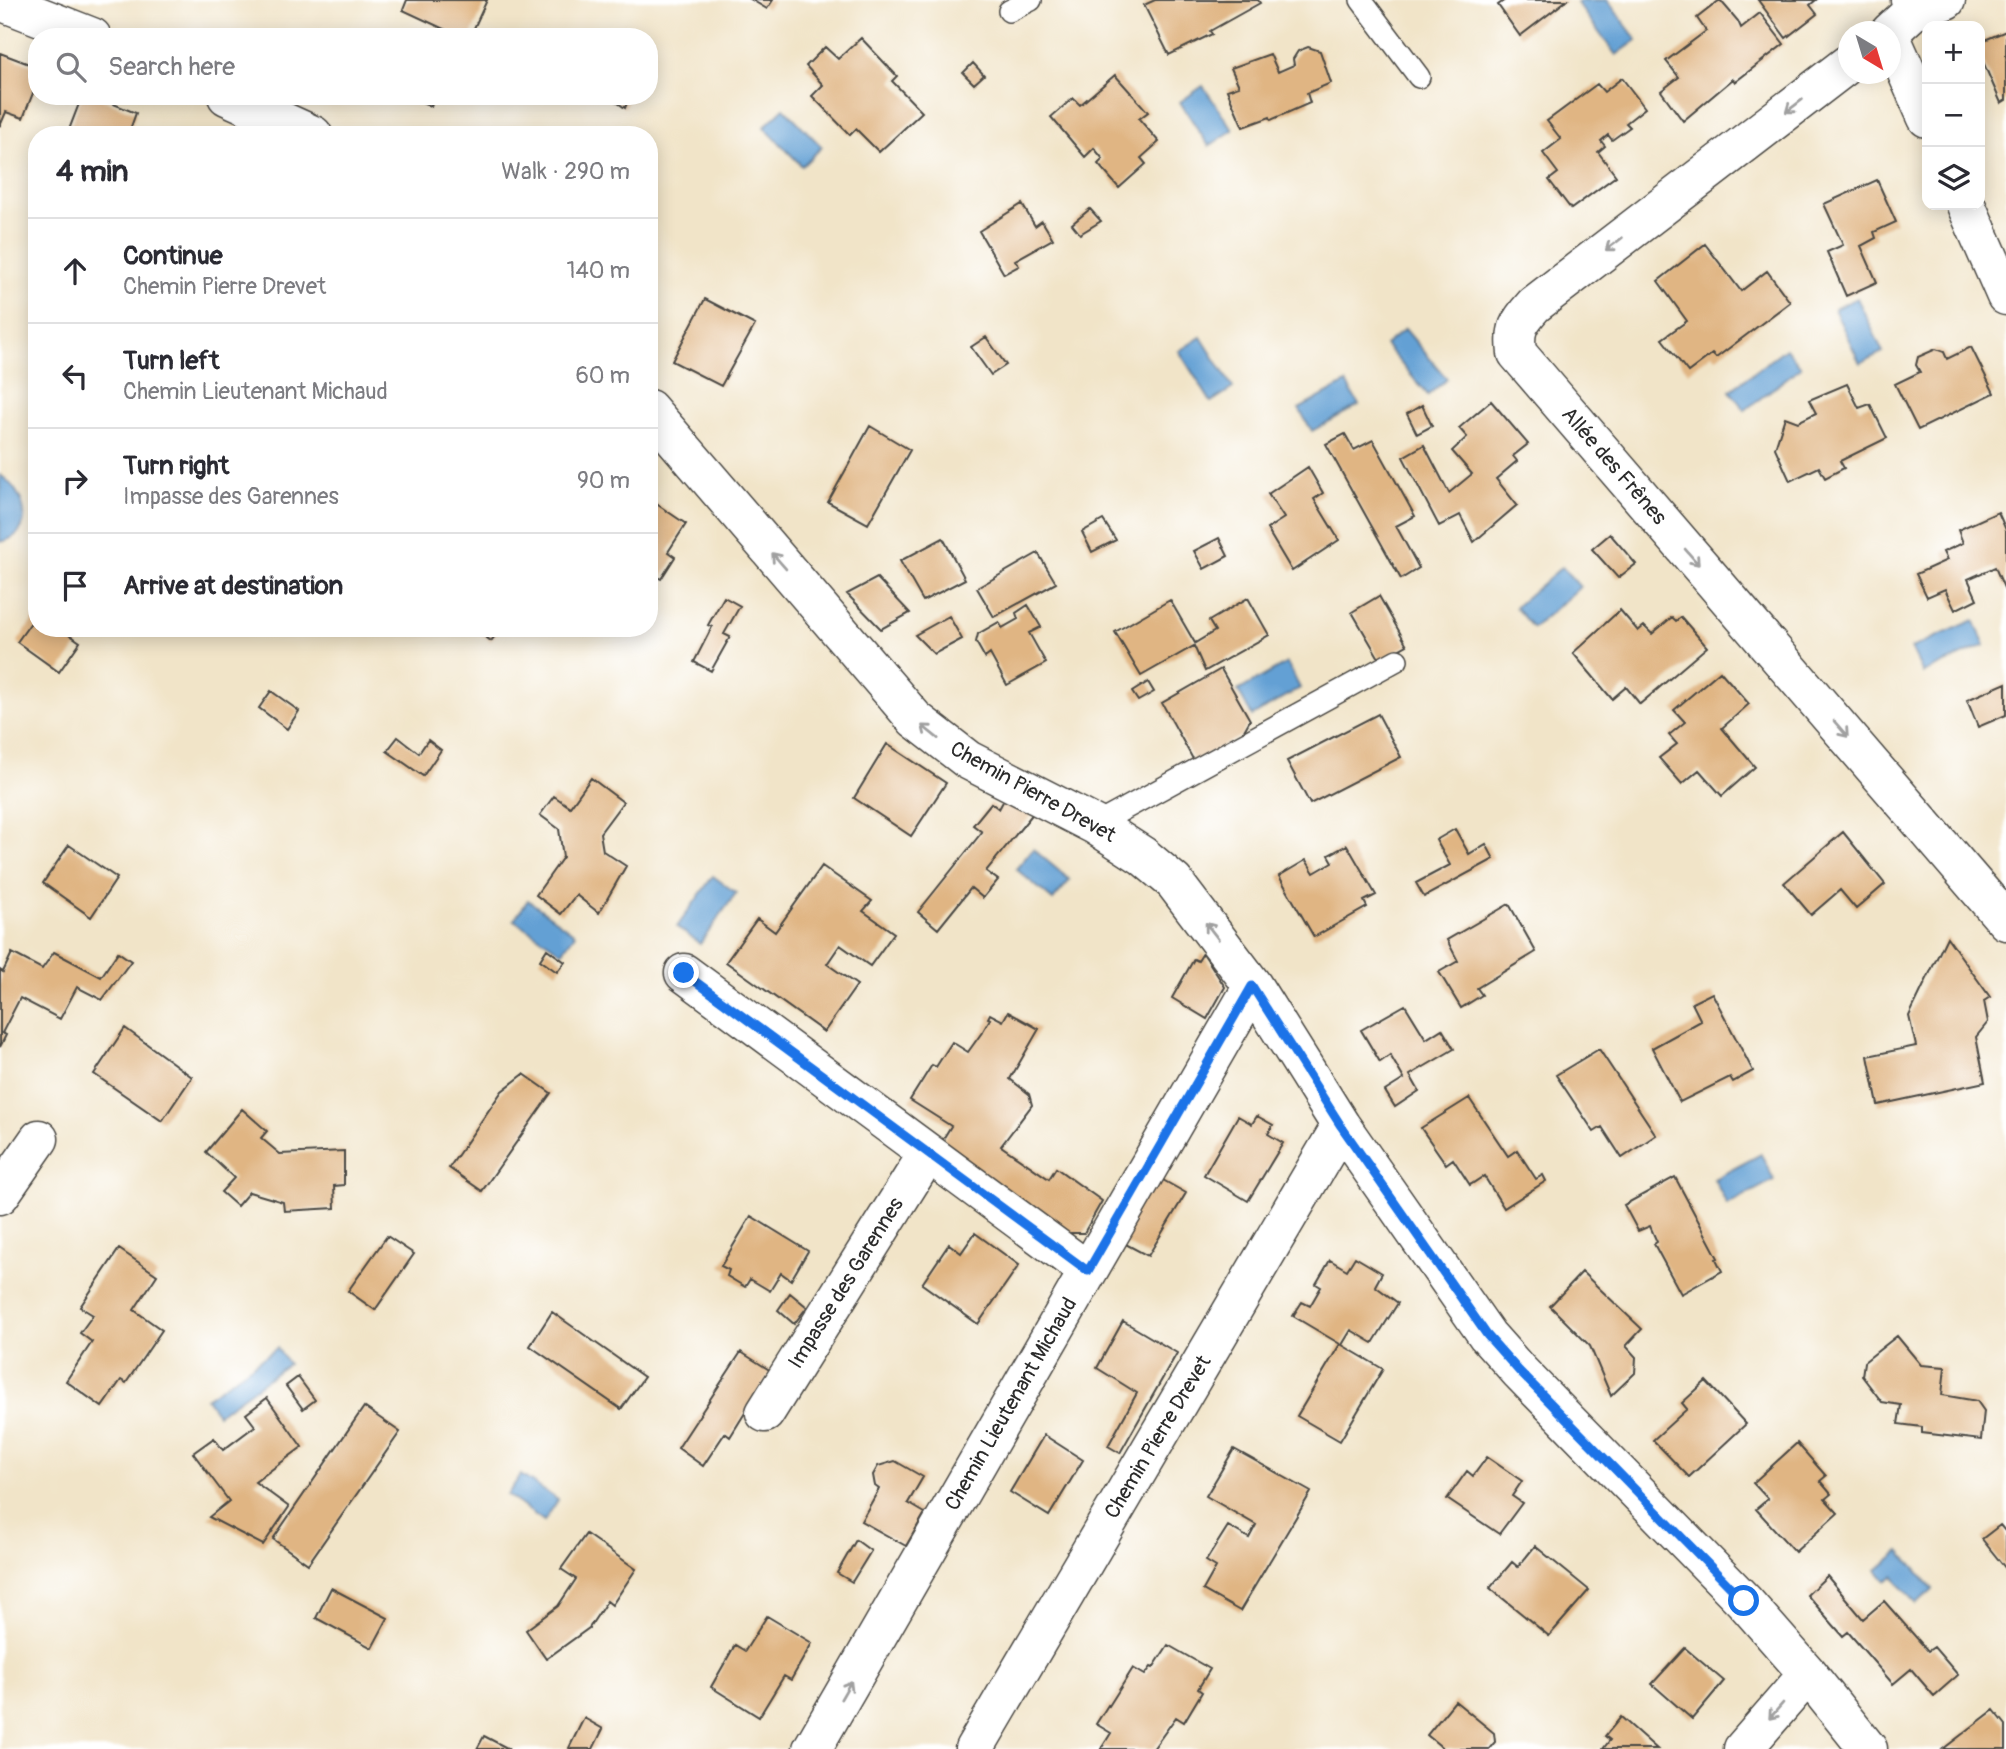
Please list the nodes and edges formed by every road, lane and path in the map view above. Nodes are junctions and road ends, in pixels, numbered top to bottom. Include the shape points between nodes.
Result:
1 (1031, 0) edge
2 (1361, 0) edge
3 (0, 1) edge
4 (1009, 11) dead end
5 (1910, 16) edge
6 (69, 28) edge
7 (1838, 72) edge
8 (1419, 77) dead end
9 (1922, 88) edge
10 (247, 105) edge
11 (293, 126) edge
12 (1968, 210) edge
13 (2006, 296) edge
14 (658, 419) edge
15 (1397, 660) dead end
16 (1095, 825) junction
17 (2006, 921) edge
18 (684, 973) dead end
19 (1252, 986) junction
20 (1341, 1126) junction
21 (39, 1139) dead end
22 (928, 1153) junction
23 (0, 1195) edge
24 (1088, 1271) junction
25 (765, 1413) dead end
26 (1808, 1674) junction
27 (812, 1749) edge
28 (974, 1749) edge
29 (1743, 1749) edge
30 (1868, 1749) edge

1 - 4 lane
2 - 8 lane
3 - 6 street
5 - 9 street
7 -> 17 street, Allée des Frênes via 1534,305 1515,334 1517,353
10 - 11 street
12 - 13 street
16 -> 14 street, Chemin Pierre Drevet via 968,760 915,719
15 - 16 lane
19 -> 16 street, Chemin Pierre Drevet via 1174,882
18 - 22 street
19 - 20 street, Chemin Pierre Drevet
19 - 24 street, Chemin Lieutenant Michaud
20 - 26 street, Chemin Pierre Drevet via 1503,1354 1744,1601
20 - 28 street, Chemin Pierre Drevet
21 - 23 street
22 - 24 street
22 - 25 street, Impasse des Garennes
27 -> 24 street, Chemin Lieutenant Michaud
26 -> 29 street
26 - 30 street, Chemin Pierre Drevet

